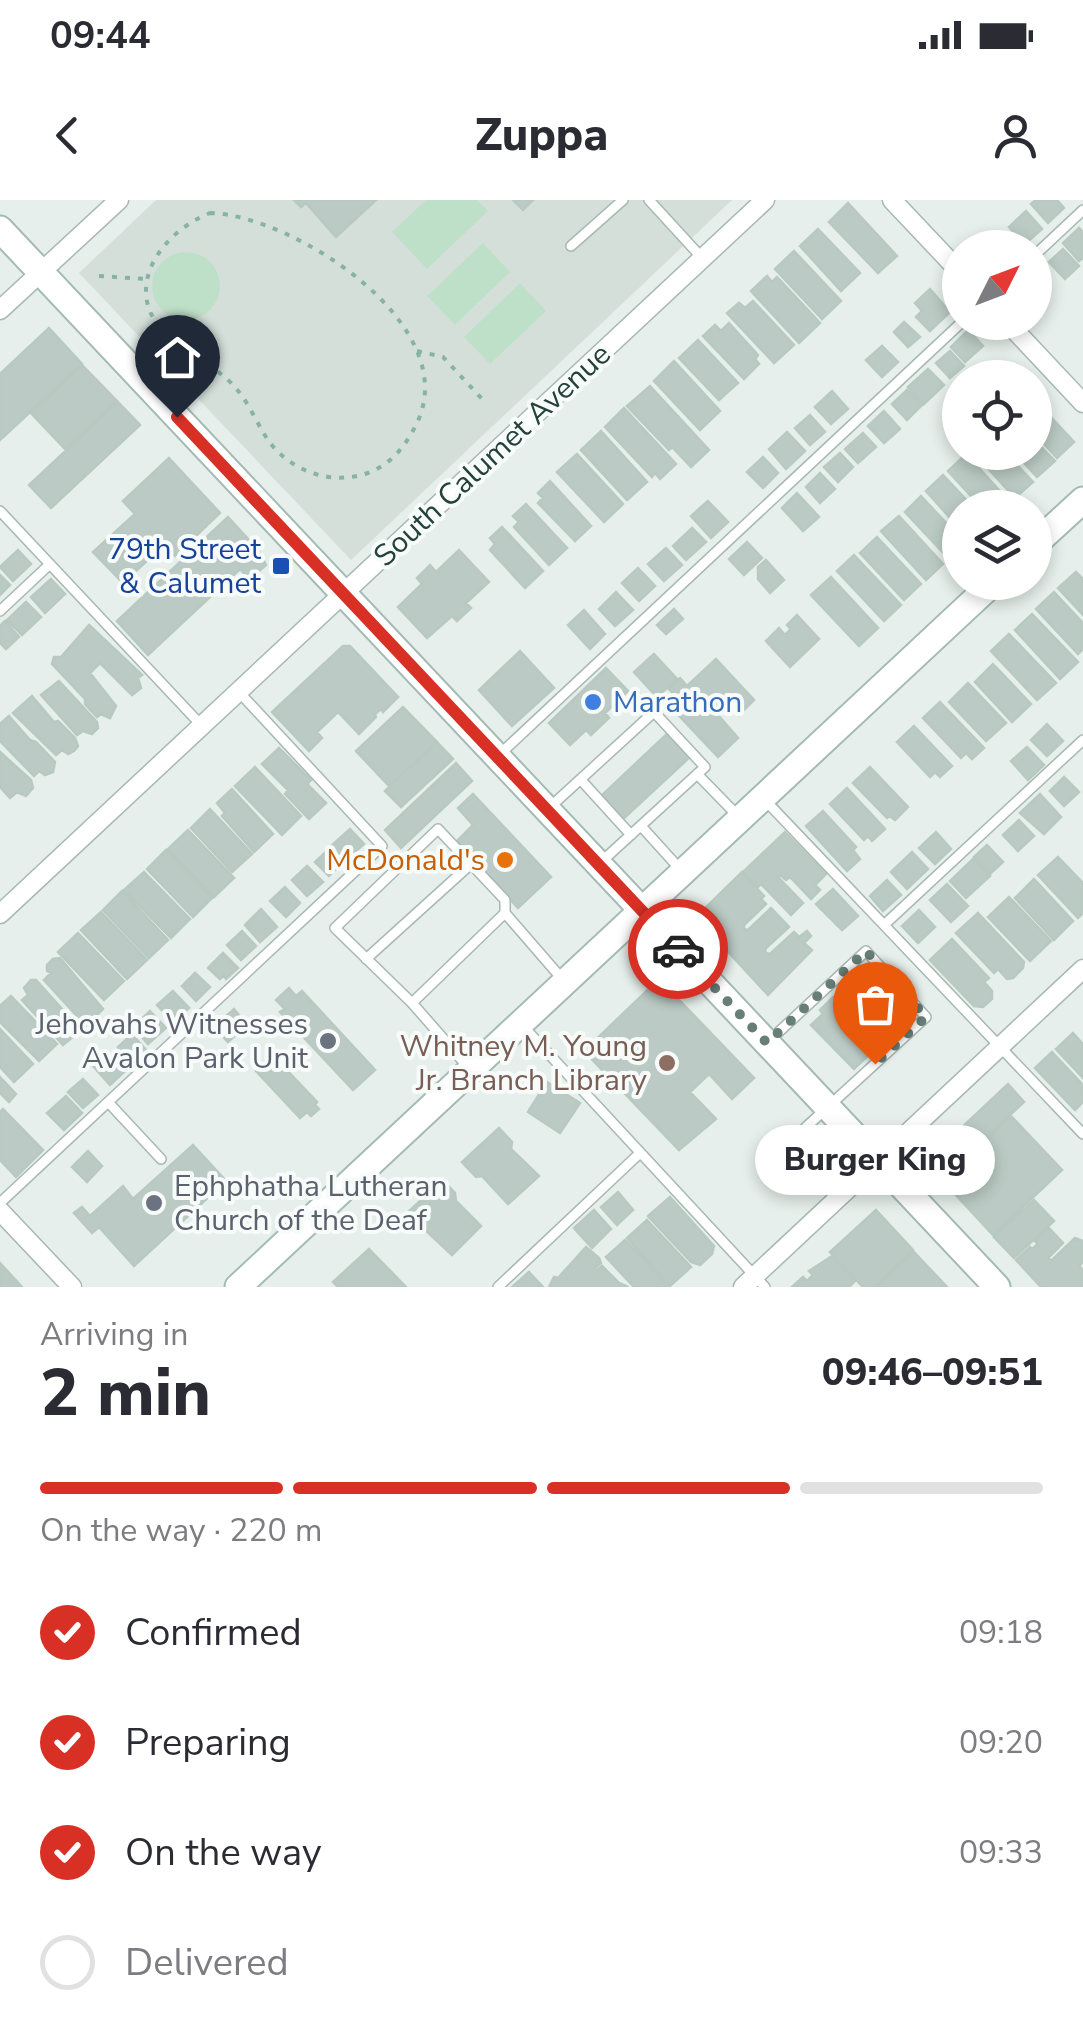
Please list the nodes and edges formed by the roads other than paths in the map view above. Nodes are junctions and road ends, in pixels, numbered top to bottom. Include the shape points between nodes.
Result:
1 (118, 200) edge
2 (623, 200) edge
3 (649, 200) edge
4 (766, 200) edge
5 (892, 200) edge
6 (1083, 210) edge
7 (0, 229) edge
8 (1052, 239) edge
9 (571, 246) dead end
10 (942, 253) edge
11 (702, 258) junction
12 (41, 272) junction
13 (0, 310) edge
14 (943, 340) edge
15 (1024, 340) edge
16 (1083, 403) edge
17 (1083, 500) edge
18 (0, 511) edge
19 (1052, 528) edge
20 (50, 564) junction
21 (343, 594) junction
22 (975, 600) edge
23 (0, 610) edge
24 (239, 692) junction
25 (202, 726) junction
26 (1083, 740) edge
27 (497, 757) junction
28 (698, 774) junction
29 (580, 780) junction
30 (763, 798) junction
31 (547, 810) junction
32 (740, 819) junction
33 (641, 826) junction
34 (631, 836) junction
35 (471, 864) junction
36 (599, 865) junction
37 (683, 872) junction
38 (642, 911) junction
39 (504, 913) junction
40 (0, 914) edge
41 (884, 924) junction
42 (366, 959) junction
43 (1083, 969) edge
44 (565, 982) junction
45 (412, 1003) junction
46 (520, 1023) junction
47 (767, 1043) junction
48 (1000, 1046) junction
49 (471, 1070) junction
50 (108, 1102) junction
51 (828, 1108) junction
52 (805, 1128) dead end
53 (1083, 1134) edge
54 (640, 1153) junction
55 (161, 1159) dead end
56 (878, 1161) junction
57 (0, 1207) edge
58 (714, 1211) dead end
59 (703, 1221) junction
60 (754, 1283) edge
61 (72, 1287) edge
62 (238, 1287) edge
63 (498, 1287) edge
64 (997, 1287) edge

1 - 12 street
2 - 9 lane
3 - 11 lane
4 - 11 street, South Calumet Avenue
5 - 10 street
6 - 8 lane
7 - 12 main road
11 - 21 street, South Calumet Avenue
12 - 13 street
12 - 21 main road
14 - 27 lane
15 - 16 street
17 - 19 main road
18 - 20 lane
20 - 23 lane
20 - 25 lane
21 - 24 street, South Calumet Avenue
21 - 27 main road
22 - 30 main road
24 - 25 street, South Calumet Avenue
24 - 50 lane via 382,846
25 - 40 street, South Calumet Avenue
26 - 41 lane
27 - 31 main road
28 - 29 lane via 705,767 654,712
28 - 32 lane
28 - 33 lane
29 - 31 lane
29 - 34 lane
30 - 32 main road
30 - 41 lane
31 - 36 main road
32 - 37 main road
33 - 34 lane
33 - 37 lane
34 - 36 lane
35 - 39 lane via 505,900
35 - 42 lane
35 - 42 lane via 438,830 335,928
36 - 38 main road
37 - 38 main road
38 - 44 main road
38 - 47 main road
39 - 44 lane
39 - 45 lane
41 - 48 lane
42 - 45 lane
43 - 48 street
44 - 46 main road
45 - 49 lane
46 - 49 main road
46 - 54 lane
47 - 51 main road
47 - 51 lane via 866,951 926,1017
48 - 53 lane
48 - 56 street
49 - 62 main road
50 - 55 lane
50 - 57 lane
51 - 52 lane
51 - 56 main road
54 - 59 lane
54 - 63 lane
56 - 60 street
56 - 64 main road
57 - 61 street
58 - 59 lane
59 - 60 lane

